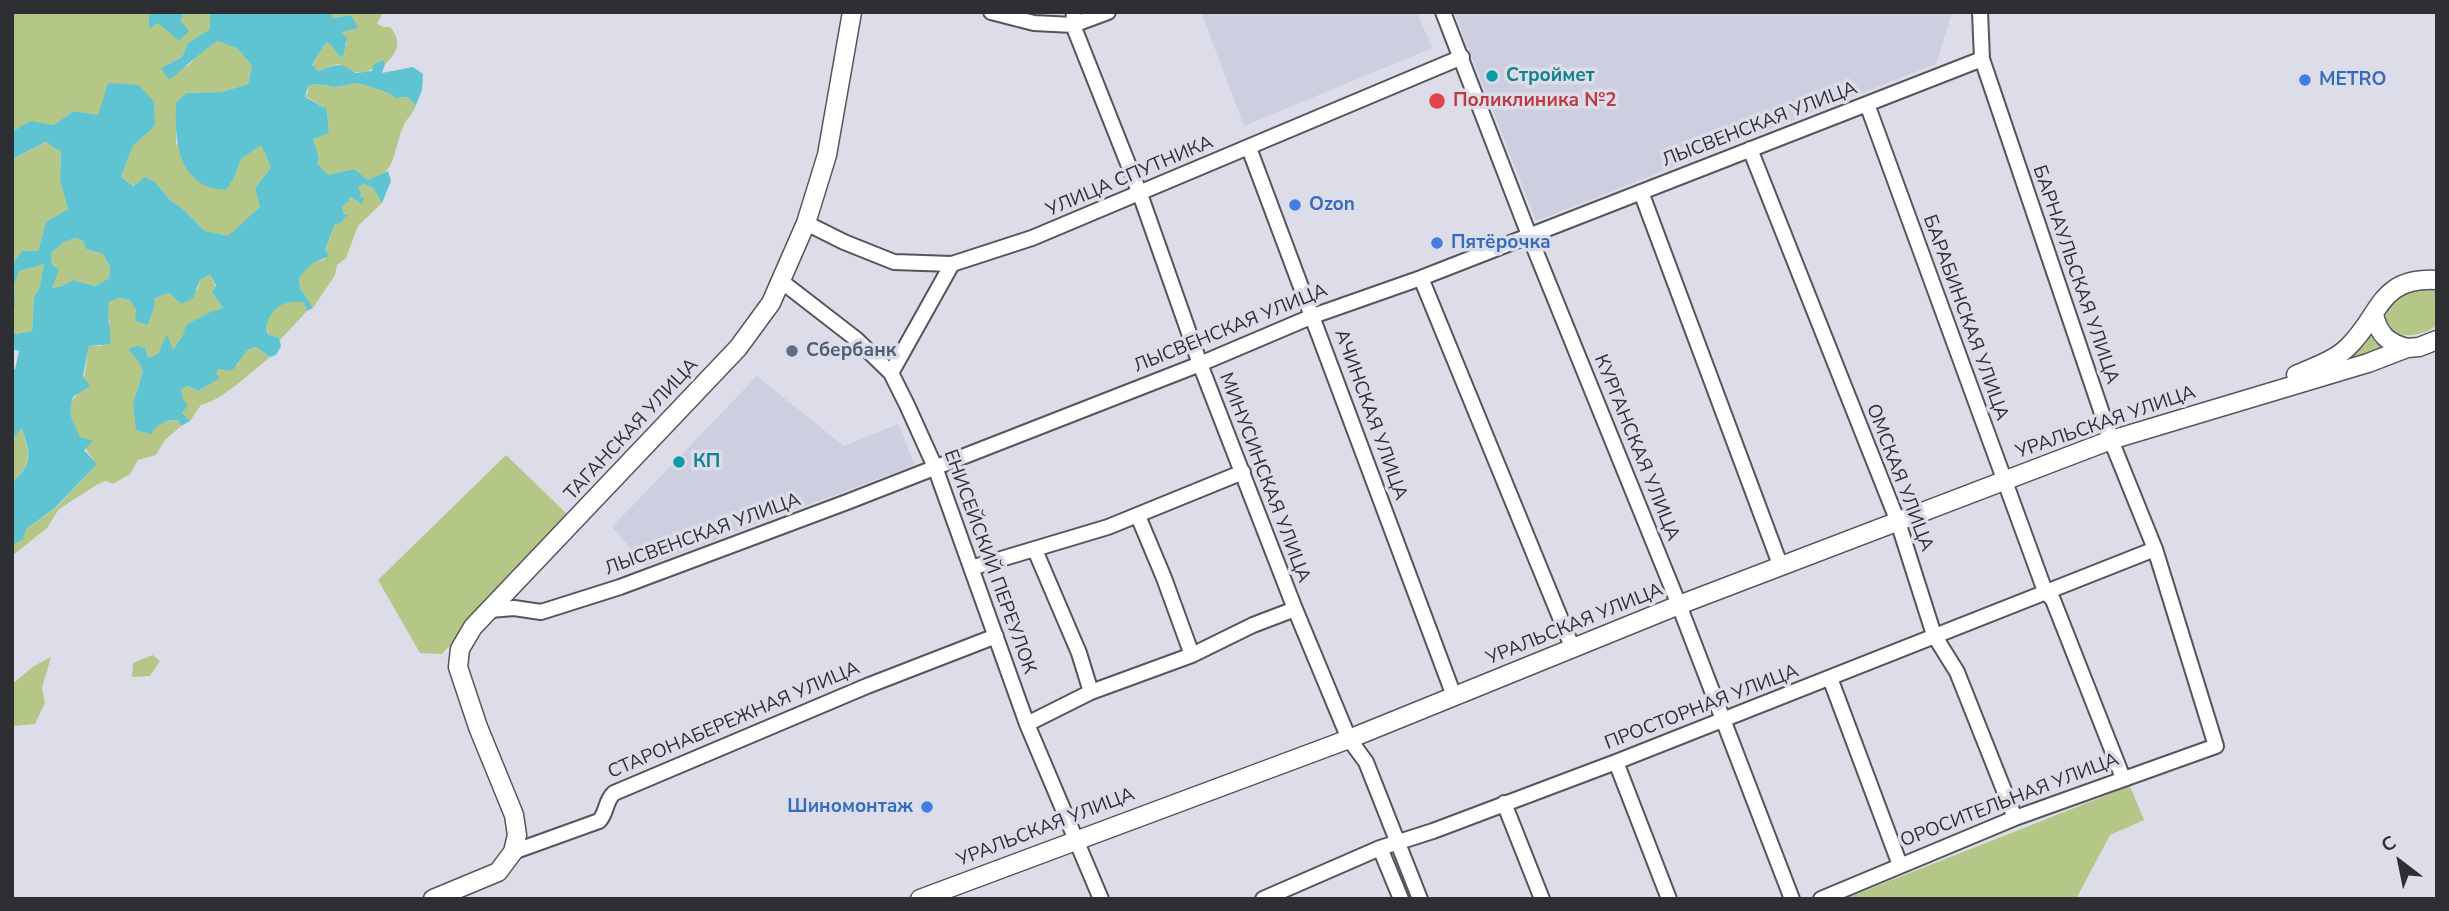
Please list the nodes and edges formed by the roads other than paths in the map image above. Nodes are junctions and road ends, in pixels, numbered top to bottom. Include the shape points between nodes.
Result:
1 (852, 12) edge
2 (991, 12) edge
3 (1108, 12) edge
4 (1443, 12) edge
5 (1980, 12) edge
6 (1074, 19) edge
7 (1462, 57) junction
8 (1982, 59) junction
9 (1867, 104) junction
10 (1249, 148) junction
11 (1750, 149) junction
12 (1641, 192) junction
13 (1140, 194) junction
14 (806, 223) junction
15 (1529, 236) junction
16 (952, 264) junction
17 (1421, 278) junction
18 (2437, 280) edge
19 (781, 281) junction
20 (2374, 315) junction
21 (1313, 316) junction
22 (2437, 340) edge
23 (2407, 348) junction
24 (1200, 364) junction
25 (891, 373) junction
26 (2248, 398) junction
27 (2111, 440) junction
28 (934, 467) junction
29 (1243, 472) junction
30 (2005, 481) junction
31 (1138, 516) junction
32 (1898, 522) junction
33 (2155, 549) junction
34 (1035, 550) junction
35 (1781, 566) junction
36 (971, 568) junction
37 (2045, 591) junction
38 (1679, 604) junction
39 (1295, 609) junction
40 (490, 610) junction
41 (1934, 635) junction
42 (996, 636) junction
43 (1573, 649) junction
44 (1192, 655) junction
45 (1830, 678) junction
46 (1091, 692) junction
47 (1454, 696) junction
48 (1723, 720) junction
49 (1027, 724) junction
50 (1349, 739) junction
51 (2216, 746) joint
52 (1616, 762) junction
53 (2123, 778) junction
54 (1504, 803) junction
55 (2015, 818) junction
56 (1076, 839) junction
57 (1397, 842) junction
58 (1380, 848) junction
59 (513, 852) junction
60 (1900, 865) junction
61 (433, 899) edge
62 (920, 899) edge
63 (1101, 899) edge
64 (1263, 899) edge
65 (1402, 899) edge
66 (1419, 899) edge
67 (1542, 899) edge
68 (1669, 899) edge
69 (1792, 899) edge
70 (1821, 899) edge

1 - 14 main road, ТАГАНСКАЯ УЛИЦА via 827,155
2 - 6 street via 1034,23
3 - 6 street
4 - 7 street, КУРГАНСКАЯ УЛИЦА
5 - 8 street, БАРНАУЛЬСКАЯ УЛИЦА
6 - 13 street, МИНУСИНСКАЯ УЛИЦА
7 - 10 street, УЛИЦА СПУТНИКА
7 - 15 street, КУРГАНСКАЯ УЛИЦА
8 - 9 street, ЛЫСВЕНСКАЯ УЛИЦА
8 - 27 street, БАРНАУЛЬСКАЯ УЛИЦА
9 - 11 street, ЛЫСВЕНСКАЯ УЛИЦА
9 - 30 street, БАРАБИНСКАЯ УЛИЦА
10 - 13 street, УЛИЦА СПУТНИКА
10 - 21 street, АЧИНСКАЯ УЛИЦА
11 - 12 street, ЛЫСВЕНСКАЯ УЛИЦА
11 - 32 street, ОМСКАЯ УЛИЦА
12 - 15 street, ЛЫСВЕНСКАЯ УЛИЦА
12 - 35 street
13 - 16 street, УЛИЦА СПУТНИКА via 1032,238
13 - 24 street, МИНУСИНСКАЯ УЛИЦА
14 - 16 street, УЛИЦА СПУТНИКА via 894,262
14 - 19 main road, ТАГАНСКАЯ УЛИЦА
15 - 17 street, ЛЫСВЕНСКАЯ УЛИЦА
15 - 38 street, КУРГАНСКАЯ УЛИЦА
16 - 25 street
17 - 21 street, ЛЫСВЕНСКАЯ УЛИЦА
17 - 43 street
18 - 20 main road, УРАЛЬСКАЯ УЛИЦА via 2421,279 2397,287 2380,302
19 - 25 street, ЕНИСЕЙСКИЙ ПЕРЕУЛОК via 856,339
19 - 40 main road, ТАГАНСКАЯ УЛИЦА via 738,348
20 - 23 main road via 2382,336
20 - 26 main road, УРАЛЬСКАЯ УЛИЦА via 2348,347 2327,361
21 - 24 street, ЛЫСВЕНСКАЯ УЛИЦА
21 - 47 street, АЧИНСКАЯ УЛИЦА
22 - 23 main road, УРАЛЬСКАЯ УЛИЦА
23 - 26 main road, УРАЛЬСКАЯ УЛИЦА
24 - 28 street, ЛЫСВЕНСКАЯ УЛИЦА
24 - 29 street, МИНУСИНСКАЯ УЛИЦА
25 - 28 street, ЕНИСЕЙСКИЙ ПЕРЕУЛОК
26 - 27 main road, УРАЛЬСКАЯ УЛИЦА
27 - 30 main road, УРАЛЬСКАЯ УЛИЦА
27 - 33 street, БАРНАУЛЬСКАЯ УЛИЦА
28 - 36 street, ЕНИСЕЙСКИЙ ПЕРЕУЛОК
28 - 40 street, ЛЫСВЕНСКАЯ УЛИЦА via 559,608
29 - 31 street
29 - 39 street, МИНУСИНСКАЯ УЛИЦА
30 - 32 main road, УРАЛЬСКАЯ УЛИЦА
30 - 37 street, БАРАБИНСКАЯ УЛИЦА
31 - 34 street
31 - 44 street
32 - 35 main road, УРАЛЬСКАЯ УЛИЦА
32 - 41 street, ОМСКАЯ УЛИЦА
33 - 37 street, ПРОСТОРНАЯ УЛИЦА
33 - 51 street, БАРНАУЛЬСКАЯ УЛИЦА
34 - 36 street
34 - 46 street
35 - 38 main road, УРАЛЬСКАЯ УЛИЦА
36 - 42 street, ЕНИСЕЙСКИЙ ПЕРЕУЛОК
37 - 41 street, ПРОСТОРНАЯ УЛИЦА
37 - 53 street, БАРАБИНСКАЯ УЛИЦА via 2053,600
38 - 43 main road, УРАЛЬСКАЯ УЛИЦА
38 - 48 street, КУРГАНСКАЯ УЛИЦА
39 - 44 street
39 - 50 street, МИНУСИНСКАЯ УЛИЦА
40 - 59 main road, ТАГАНСКАЯ УЛИЦА via 460,649 458,667 513,815 517,835
41 - 45 street, ПРОСТОРНАЯ УЛИЦА
41 - 55 street, ОМСКАЯ УЛИЦА via 1957,672
42 - 49 street, ЕНИСЕЙСКИЙ ПЕРЕУЛОК
42 - 59 street, СТАРОНАБЕРЕЖНАЯ УЛИЦА via 614,793 599,821
43 - 47 main road, УРАЛЬСКАЯ УЛИЦА
44 - 46 street
45 - 48 street, ПРОСТОРНАЯ УЛИЦА
45 - 60 street
46 - 49 street
47 - 50 main road, УРАЛЬСКАЯ УЛИЦА
48 - 52 street, ПРОСТОРНАЯ УЛИЦА
48 - 69 street, КУРГАНСКАЯ УЛИЦА
49 - 56 street, ЕНИСЕЙСКИЙ ПЕРЕУЛОК
50 - 56 main road, УРАЛЬСКАЯ УЛИЦА
50 - 57 street, МИНУСИНСКАЯ УЛИЦА via 1366,762
51 - 53 street, ОРОСИТЕЛЬНАЯ УЛИЦА
52 - 54 street, ПРОСТОРНАЯ УЛИЦА
52 - 68 street
53 - 55 street, ОРОСИТЕЛЬНАЯ УЛИЦА
54 - 57 street, ПРОСТОРНАЯ УЛИЦА
54 - 67 street
55 - 60 street, ОРОСИТЕЛЬНАЯ УЛИЦА
56 - 62 main road, УРАЛЬСКАЯ УЛИЦА
56 - 63 street, ЕНИСЕЙСКИЙ ПЕРЕУЛОК
57 - 58 street, ПРОСТОРНАЯ УЛИЦА
57 - 66 street, МИНУСИНСКАЯ УЛИЦА
58 - 64 street, ПРОСТОРНАЯ УЛИЦА
58 - 65 street
59 - 61 main road, СТАРОНАБЕРЕЖНАЯ УЛИЦА via 498,872
60 - 70 street, ОРОСИТЕЛЬНАЯ УЛИЦА

